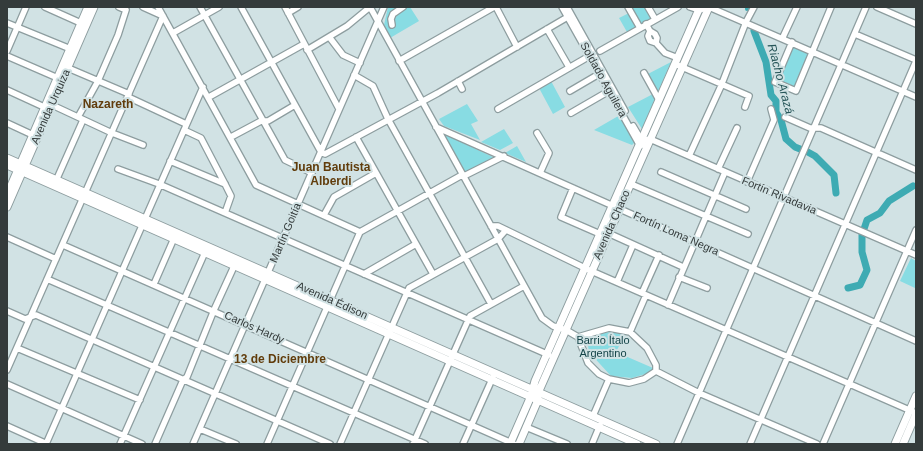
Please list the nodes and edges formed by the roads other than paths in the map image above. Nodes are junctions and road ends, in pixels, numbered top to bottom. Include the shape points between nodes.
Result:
1 (26, 7) edge
2 (45, 7) edge
3 (88, 7) edge
4 (94, 7) edge
5 (119, 7) edge
6 (143, 7) edge
7 (158, 7) edge
8 (200, 7) edge
9 (220, 7) edge
10 (241, 7) edge
11 (285, 7) edge
12 (298, 7) edge
13 (370, 7) edge
14 (384, 7) edge
15 (403, 7) edge
16 (495, 7) edge
17 (562, 7) edge
18 (567, 7) edge
19 (628, 7) edge
20 (648, 7) edge
21 (678, 7) edge
22 (690, 7) edge
23 (709, 7) edge
24 (754, 7) edge
25 (797, 7) edge
26 (831, 7) edge
27 (866, 7) edge
28 (876, 7) edge
29 (128, 8) edge
30 (700, 9) edge
31 (288, 13) junction
32 (204, 15) junction
33 (163, 16) junction
34 (569, 16) junction
35 (655, 19) junction
36 (378, 22) junction
37 (746, 22) junction
38 (7, 23) edge
39 (84, 24) junction
40 (646, 24) junction
41 (916, 24) edge
42 (392, 25) dead end
43 (17, 27) junction
44 (640, 28) junction
45 (547, 29) junction
46 (157, 30) junction
47 (171, 30) junction
48 (855, 34) junction
49 (783, 37) junction
50 (330, 38) junction
51 (792, 42) junction
52 (304, 44) junction
53 (516, 47) junction
54 (7, 50) edge
55 (72, 50) junction
56 (307, 50) junction
57 (812, 50) junction
58 (600, 51) dead end
59 (591, 55) junction
60 (7, 56) edge
61 (399, 61) junction
62 (676, 61) junction
63 (916, 61) edge
64 (272, 62) junction
65 (360, 63) junction
66 (841, 64) junction
67 (569, 67) junction
68 (683, 67) junction
69 (68, 68) junction
70 (644, 73) dead end
71 (599, 74) junction
72 (354, 75) junction
73 (59, 79) junction
74 (240, 79) junction
75 (98, 81) junction
76 (458, 81) junction
77 (721, 86) junction
78 (203, 87) junction
79 (462, 89) dead end
80 (7, 90) edge
81 (570, 91) dead end
82 (609, 91) junction
83 (904, 91) junction
84 (128, 96) junction
85 (209, 96) junction
86 (916, 97) edge
87 (660, 100) junction
88 (421, 102) junction
89 (295, 105) junction
90 (48, 106) junction
91 (745, 107) dead end
92 (339, 109) junction
93 (498, 109) dead end
94 (770, 109) dead end
95 (571, 113) dead end
96 (784, 117) dead end
97 (80, 118) junction
98 (388, 119) junction
99 (264, 121) junction
100 (7, 123) edge
101 (186, 124) junction
102 (436, 127) junction
103 (737, 128) dead end
104 (814, 128) junction
105 (184, 130) junction
106 (112, 133) junction
107 (537, 133) dead end
108 (34, 136) junction
109 (231, 137) junction
110 (356, 137) junction
111 (650, 139) junction
112 (143, 145) dead end
113 (643, 147) junction
114 (321, 152) junction
115 (877, 153) junction
116 (504, 156) junction
117 (689, 156) junction
118 (7, 158) edge
119 (170, 161) junction
120 (7, 165) edge
121 (21, 168) junction
122 (118, 169) dead end
123 (718, 169) junction
124 (916, 170) edge
125 (661, 172) dead end
126 (725, 172) junction
127 (312, 173) junction
128 (376, 173) junction
129 (540, 173) junction
130 (462, 175) junction
131 (55, 182) junction
132 (747, 182) junction
133 (159, 184) junction
134 (225, 184) junction
135 (631, 184) junction
136 (573, 188) junction
137 (429, 193) junction
138 (84, 195) junction
139 (714, 196) junction
140 (8, 198) edge
141 (784, 198) junction
142 (298, 203) junction
143 (613, 205) junction
144 (7, 207) edge
145 (620, 209) junction
146 (746, 209) dead end
147 (397, 211) junction
148 (225, 213) junction
149 (324, 215) junction
150 (706, 216) junction
151 (143, 220) junction
152 (845, 224) junction
153 (491, 226) junction
154 (506, 230) junction
155 (916, 230) edge
156 (360, 232) junction
157 (608, 233) junction
158 (600, 234) junction
159 (748, 234) dead end
160 (176, 235) junction
161 (7, 237) edge
162 (283, 239) junction
163 (498, 239) junction
164 (694, 243) junction
165 (416, 244) junction
166 (633, 244) junction
167 (63, 245) junction
168 (206, 249) junction
169 (907, 251) junction
170 (916, 255) edge
171 (659, 256) junction
172 (465, 257) junction
173 (56, 259) junction
174 (236, 262) junction
175 (346, 266) junction
176 (683, 267) junction
177 (121, 270) junction
178 (588, 270) junction
179 (753, 270) junction
180 (364, 274) junction
181 (433, 274) junction
182 (268, 276) junction
183 (679, 277) junction
184 (47, 279) junction
185 (617, 282) junction
186 (154, 284) junction
187 (524, 286) junction
188 (707, 288) dead end
189 (407, 293) junction
190 (644, 294) junction
191 (814, 296) junction
192 (185, 298) junction
193 (329, 303) junction
194 (491, 304) junction
195 (668, 305) junction
196 (107, 306) junction
197 (214, 310) junction
198 (7, 311) edge
199 (30, 317) junction
200 (468, 320) junction
201 (875, 323) junction
202 (246, 325) junction
203 (562, 329) junction
204 (390, 330) junction
205 (727, 330) junction
206 (630, 332) junction
207 (170, 333) junction
208 (578, 337) junction
209 (92, 339) junction
210 (916, 341) edge
211 (200, 347) junction
212 (17, 348) junction
213 (307, 352) junction
214 (551, 356) junction
215 (452, 358) junction
216 (788, 358) junction
217 (231, 360) junction
218 (155, 366) junction
219 (7, 370) edge
220 (656, 371) junction
221 (77, 373) junction
222 (493, 375) junction
223 (370, 379) junction
224 (184, 380) junction
225 (609, 380) junction
226 (7, 384) edge
227 (850, 384) junction
228 (292, 386) junction
229 (216, 393) junction
230 (699, 393) junction
231 (535, 394) junction
232 (916, 396) edge
233 (140, 400) junction
234 (431, 406) junction
235 (62, 408) junction
236 (914, 412) edge
237 (354, 413) junction
238 (593, 416) junction
239 (761, 419) junction
240 (277, 421) junction
241 (471, 424) junction
242 (601, 424) junction
243 (7, 426) edge
244 (526, 427) junction
245 (200, 428) junction
246 (124, 436) junction
247 (414, 442) edge
248 (512, 443) edge
249 (47, 444) edge
250 (120, 444) edge
251 (142, 444) edge
252 (155, 444) edge
253 (194, 444) edge
254 (236, 444) edge
255 (267, 444) edge
256 (330, 444) edge
257 (340, 444) edge
258 (426, 444) edge
259 (463, 444) edge
260 (519, 444) edge
261 (567, 444) edge
262 (592, 444) edge
263 (637, 444) edge
264 (656, 444) edge
265 (677, 444) edge
266 (750, 444) edge
267 (817, 444) edge
268 (823, 444) edge
269 (895, 444) edge
270 (903, 444) edge

1 - 43 street
2 - 39 street
3 - 39 main road, Avenida Urquiza
4 - 39 main road, Avenida Urquiza
5 - 29 street
6 - 33 street
7 - 33 street
8 - 32 street
9 - 32 street
10 - 64 street
11 - 31 street
12 - 31 street
13 - 36 street
13 - 50 street
14 - 36 street, Martín Goitía
15 - 42 street via 393,14
16 - 53 street
16 - 61 street
17 - 34 street, Soldado Aguilera
18 - 34 street, Soldado Aguilera
19 - 44 street
20 - 35 street
21 - 35 street
22 - 30 street
23 - 30 street
23 - 37 street
23 - 68 main road, Avenida Chaco
24 - 37 street
25 - 49 street
26 - 57 street
27 - 48 street
28 - 41 street
29 - 75 street
30 - 62 main road, Avenida Chaco
31 - 52 street
32 - 47 street
32 - 74 street
33 - 46 street
33 - 47 street
34 - 45 street
34 - 59 street, Soldado Aguilera
35 - 40 street
36 - 61 street
36 - 65 street, Martín Goitía
37 - 49 street
37 - 77 street
38 - 43 street
39 - 55 main road, Avenida Urquiza
40 - 44 street
40 - 62 street via 655,34 656,43
43 - 54 street
43 - 55 street
44 - 58 street
45 - 53 street
45 - 67 street
46 - 47 street
46 - 84 street
47 - 78 street
48 - 63 street
48 - 66 street
49 - 51 street
50 - 56 street
50 - 65 street via 343,55
51 - 57 street
51 - 57 street via 775,82 796,91
52 - 56 street
52 - 64 street
53 - 76 street
55 - 69 main road, Avenida Urquiza
55 - 73 main road, Avenida Urquiza
56 - 92 street
57 - 66 street
59 - 67 street
59 - 71 street, Soldado Aguilera
59 - 113 street, Soldado Aguilera
60 - 73 street
61 - 88 street
62 - 68 street
62 - 87 main road, Avenida Chaco
63 - 83 street
64 - 74 street
64 - 89 street
65 - 72 street, Martín Goitía
66 - 83 street
66 - 104 street
67 - 93 street
68 - 77 street
68 - 111 main road, Avenida Chaco
69 - 73 main road, Avenida Urquiza
69 - 75 street
70 - 87 street
71 - 81 street
71 - 82 street, Soldado Aguilera
72 - 92 street, Martín Goitía
72 - 98 street via 373,86
73 - 90 main road, Avenida Urquiza
74 - 85 street
74 - 99 street
75 - 84 street
75 - 97 street
76 - 79 street
76 - 88 street
77 - 91 street via 749,96
77 - 117 street
78 - 85 street
78 - 101 street
80 - 90 street
82 - 95 street
82 - 113 street, Soldado Aguilera
83 - 86 street
83 - 115 street
84 - 101 street
84 - 106 street
85 - 109 street
87 - 113 main road, Avenida Chaco
88 - 98 street
88 - 102 street
89 - 99 street
89 - 114 street
90 - 97 street
90 - 108 main road, Avenida Urquiza
92 - 114 street, Martín Goitía
94 - 132 street via 774,120
96 - 104 street
97 - 106 street
97 - 131 street
98 - 110 street
98 - 137 street
99 - 109 street
99 - 127 street via 285,160
100 - 108 street
101 - 105 street
102 - 116 street, Fortín Loma Negra
102 - 130 street
103 - 123 street
104 - 115 street via 821,128
104 - 141 street
105 - 119 street
105 - 134 street via 201,138
106 - 112 street
106 - 138 street
107 - 129 street via 549,153
108 - 121 main road, Avenida Urquiza
109 - 142 street via 256,185
110 - 114 street via 325,154
110 - 128 street
111 - 113 main road, Avenida Chaco
111 - 117 street, Fortín Rivadavia
113 - 135 main road, Avenida Chaco
113 - 143 main road, Avenida Chaco
114 - 127 street, Martín Goitía
115 - 124 street
115 - 152 street
116 - 129 street, Fortín Loma Negra
116 - 130 street via 466,176
117 - 123 street, Fortín Rivadavia
118 - 121 main road, Avenida Édison
119 - 133 street
119 - 134 street
120 - 121 main road, Avenida Édison
121 - 131 main road, Avenida Édison
121 - 140 main road, Avenida Urquiza
122 - 133 street
123 - 126 street, Fortín Rivadavia
125 - 139 street
126 - 132 street, Fortín Rivadavia
126 - 139 street
127 - 142 street, Martín Goitía
128 - 147 street
128 - 149 street via 334,197
129 - 136 street, Fortín Loma Negra
130 - 137 street
130 - 153 street
131 - 138 main road, Avenida Édison
132 - 141 street, Fortín Rivadavia
133 - 148 street
133 - 151 street
134 - 148 street via 230,196
135 - 145 main road, Avenida Chaco
135 - 150 street
136 - 143 street, Fortín Loma Negra
136 - 158 street via 561,217
137 - 147 street
137 - 172 street
138 - 151 main road, Avenida Édison
138 - 167 street
139 - 146 street
139 - 150 street
140 - 144 main road, Avenida Urquiza
141 - 152 street, Fortín Rivadavia
141 - 179 street
142 - 149 street
142 - 162 street, Martín Goitía
143 - 145 street, Fortín Loma Negra
143 - 158 main road, Avenida Chaco
145 - 157 main road, Avenida Chaco
145 - 164 street, Fortín Loma Negra
147 - 156 street
147 - 165 street
148 - 162 street
149 - 156 street
150 - 159 street
150 - 164 street
151 - 160 main road, Avenida Édison
151 - 177 street
152 - 169 street, Fortín Rivadavia
152 - 191 street
153 - 154 street
153 - 163 street
154 - 163 street
154 - 178 street
155 - 169 street
156 - 175 street
157 - 166 street
157 - 178 main road, Avenida Chaco
158 - 178 main road, Avenida Chaco
160 - 168 main road, Avenida Édison
160 - 186 street
161 - 173 street
162 - 175 street
162 - 182 street, Martín Goitía
163 - 172 street
163 - 187 street
164 - 176 street
164 - 179 street, Fortín Loma Negra
165 - 180 street
165 - 181 street
166 - 171 street
166 - 185 street
167 - 173 street
167 - 177 street, Carlos Hardy
168 - 174 main road, Avenida Édison
168 - 192 street
169 - 170 street, Fortín Rivadavia
169 - 201 street
171 - 176 street
171 - 190 street
172 - 181 street
172 - 194 street
173 - 184 street
174 - 182 main road, Avenida Édison
174 - 197 street
175 - 180 street
175 - 193 street
176 - 183 street
177 - 186 street, Carlos Hardy
177 - 196 street
178 - 185 street
178 - 203 main road, Avenida Chaco
179 - 191 street, Fortín Loma Negra
179 - 205 street
180 - 189 street
181 - 189 street via 410,288
182 - 193 main road, Avenida Édison
182 - 202 street, Martín Goitía
183 - 188 street
183 - 195 street
184 - 196 street
184 - 199 street
185 - 190 street
186 - 192 street, Carlos Hardy
187 - 194 street
187 - 203 street via 542,318
189 - 200 street
189 - 204 street
190 - 195 street
190 - 206 street
191 - 201 street, Fortín Loma Negra
191 - 216 street
192 - 197 street, Carlos Hardy
192 - 207 street
193 - 204 main road, Avenida Édison
193 - 213 street
194 - 200 street via 470,316
195 - 205 street
196 - 207 street
196 - 209 street
197 - 202 street, Carlos Hardy
197 - 211 street
198 - 199 street via 25,319
199 - 209 street via 36,315
199 - 212 street
200 - 214 street
200 - 215 street
201 - 210 street, Fortín Loma Negra
201 - 227 street
202 - 213 street, Carlos Hardy
202 - 217 street, Martín Goitía
203 - 208 street
203 - 214 main road, Avenida Chaco
204 - 215 main road, Avenida Édison
204 - 223 street
205 - 216 street
205 - 230 street
206 - 208 street via 609,328
206 - 220 street via 647,348 656,365
207 - 211 street
207 - 218 street
208 - 225 street via 588,363
209 - 218 street
209 - 221 street
211 - 217 street
211 - 224 street
212 - 219 street
212 - 221 street
213 - 223 street, Carlos Hardy
213 - 228 street
214 - 231 main road, Avenida Chaco
215 - 222 main road, Avenida Édison
215 - 234 street
216 - 227 street
216 - 239 street
217 - 228 street
217 - 229 street, Martín Goitía
218 - 224 street
218 - 233 street
220 - 225 street via 644,380 629,383
220 - 230 street
221 - 233 street
221 - 235 street
222 - 231 main road, Avenida Édison
222 - 241 street
223 - 234 street, Carlos Hardy
223 - 237 street
224 - 229 street
224 - 252 street
225 - 238 street
226 - 235 street
227 - 236 street
227 - 268 street
228 - 237 street
228 - 240 street
229 - 240 street
229 - 245 street, Martín Goitía
230 - 239 street
230 - 265 street
231 - 238 main road, Avenida Édison
231 - 242 main road, Avenida Édison
231 - 244 main road, Avenida Chaco
231 - 248 main road, Avenida Chaco
232 - 236 main road
233 - 246 street
234 - 241 street, Carlos Hardy
234 - 247 street
235 - 246 street
235 - 249 street
236 - 269 main road
236 - 270 main road
237 - 247 street
237 - 257 street
238 - 242 main road, Avenida Édison
239 - 266 street
239 - 267 street
240 - 255 street
240 - 256 street
241 - 248 street, Carlos Hardy
241 - 259 street
242 - 262 street
242 - 263 main road, Avenida Édison
242 - 264 main road, Avenida Édison
243 - 249 street
244 - 260 main road, Avenida Chaco
244 - 261 street
245 - 253 street, Martín Goitía
245 - 254 street
246 - 250 street
246 - 251 street
247 - 258 street

